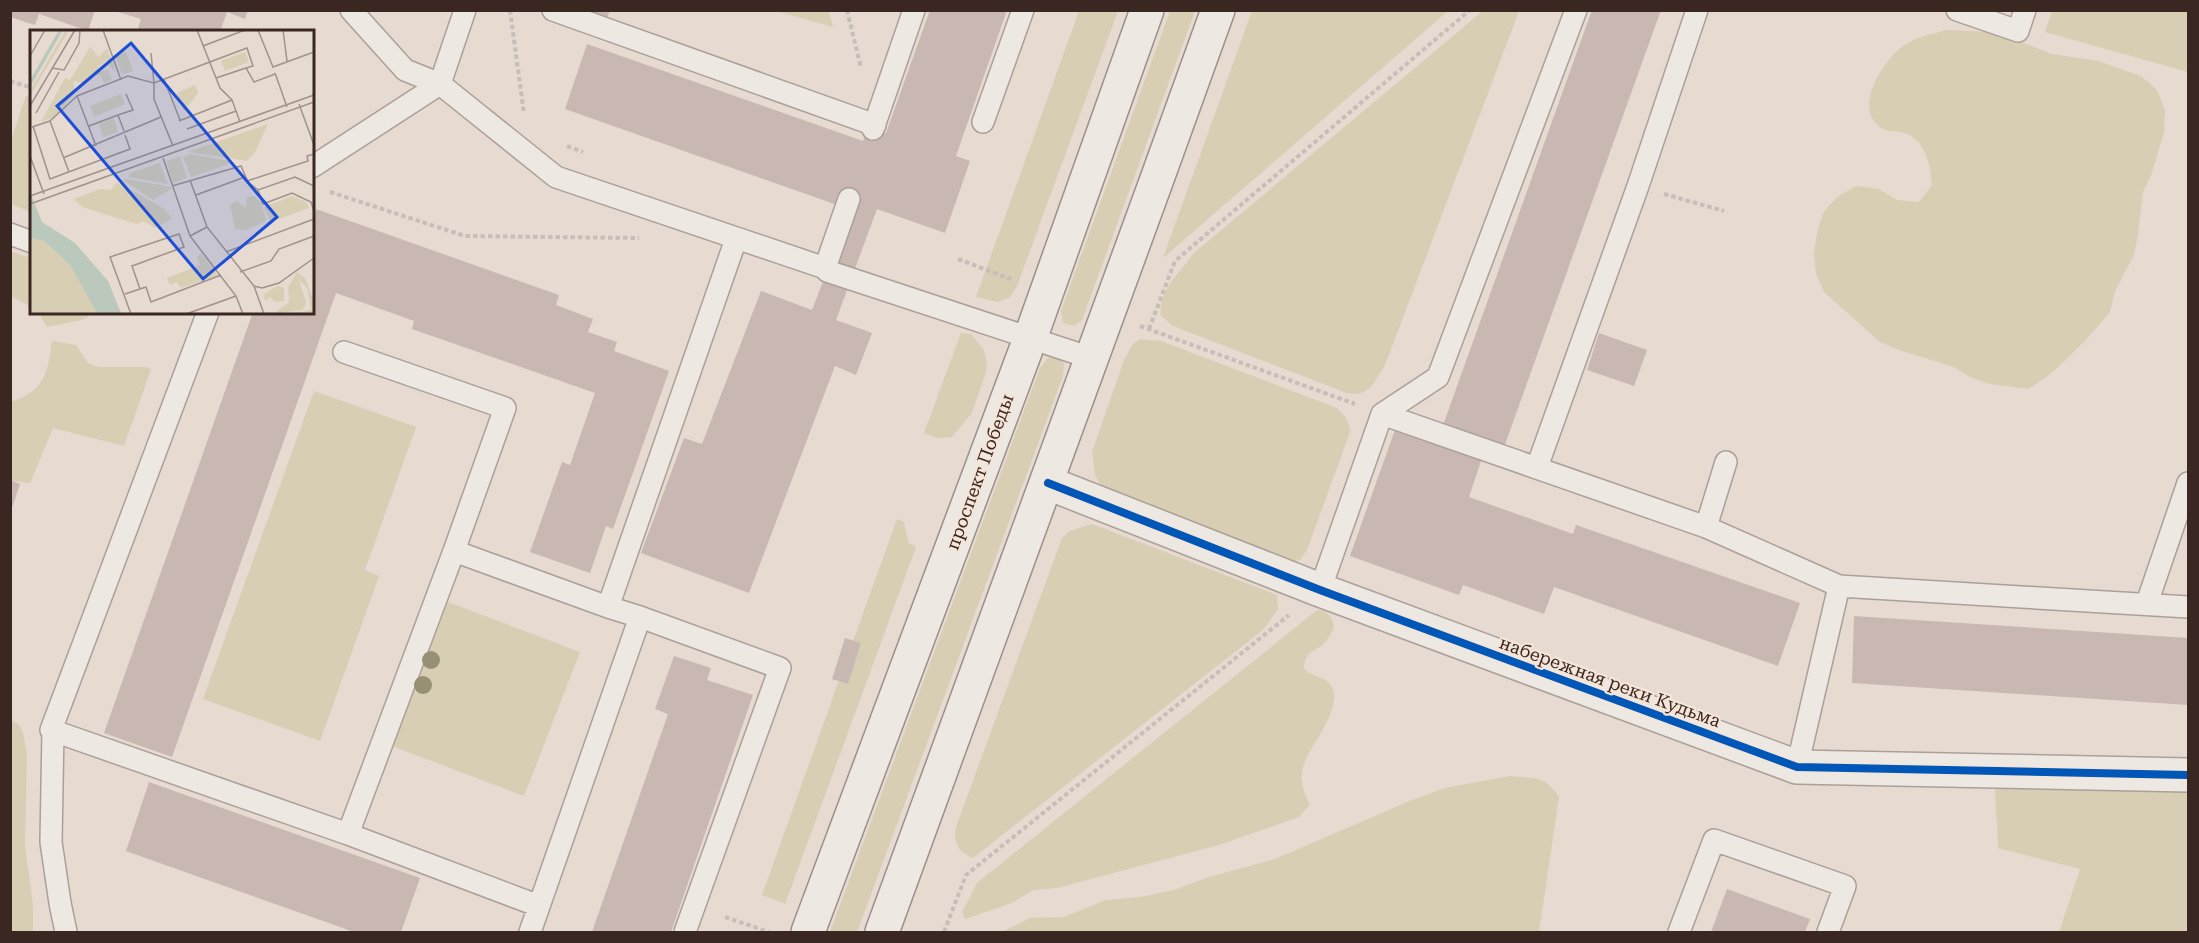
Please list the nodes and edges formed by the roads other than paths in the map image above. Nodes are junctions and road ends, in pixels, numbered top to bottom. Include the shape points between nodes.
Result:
1 (351, 10) edge
2 (465, 10) edge
3 (553, 10) edge
4 (914, 10) edge
5 (1023, 10) edge
6 (1147, 10) edge
7 (1218, 10) edge
8 (1576, 10) edge
9 (1697, 10) edge
10 (1957, 10) edge
11 (2025, 10) edge
12 (441, 84) junction
13 (982, 122) dead end
14 (314, 166) edge
15 (849, 199) dead end
16 (10, 234) edge
17 (736, 239) junction
18 (30, 241) edge
19 (825, 268) junction
20 (207, 314) edge
21 (1031, 336) junction
22 (344, 352) dead end
23 (1091, 358) junction
24 (1382, 414) junction
25 (1726, 462) dead end
26 (1537, 467) junction
27 (1048, 483) junction
28 (2188, 483) edge
29 (1706, 527) junction
30 (454, 550) junction
31 (1839, 586) junction
32 (1320, 590) junction
33 (2147, 603) junction
34 (608, 607) junction
35 (2188, 607) edge
36 (640, 617) junction
37 (53, 730) junction
38 (1797, 766) junction
39 (2188, 775) edge
40 (348, 834) junction
41 (539, 906) junction
42 (66, 933) edge
43 (530, 933) edge
44 (685, 933) edge
45 (808, 933) edge
46 (882, 933) edge
47 (1679, 933) edge
48 (1828, 933) edge

1 - 12 lane via 405,70
2 - 12 lane
3 - 4 lane via 874,127
5 - 13 lane
6 - 21 main road, проспект Победы
7 - 23 main road
8 - 24 lane via 1438,377
9 - 26 lane
10 - 11 lane via 2018,31
12 - 14 lane
12 - 17 lane via 556,177
15 - 19 lane
16 - 18 lane
17 - 19 lane
17 - 34 lane
19 - 21 lane
20 - 37 lane
21 - 23 lane
21 - 45 main road, проспект Победы
22 - 30 lane via 505,408
23 - 27 main road
24 - 26 lane
24 - 32 lane
25 - 29 lane
26 - 29 lane
27 - 32 main road, набережная реки Кудьма
27 - 46 main road
28 - 33 lane
29 - 31 lane
30 - 34 lane
30 - 40 lane
31 - 33 lane
31 - 38 lane
32 - 38 main road, набережная реки Кудьма
33 - 35 lane
34 - 36 lane
36 - 41 lane
36 - 44 lane via 780,668
37 - 40 lane
37 - 42 lane via 51,842
38 - 39 main road, набережная реки Кудьма
40 - 41 lane
41 - 43 lane
47 - 48 lane via 1714,840 1845,886

